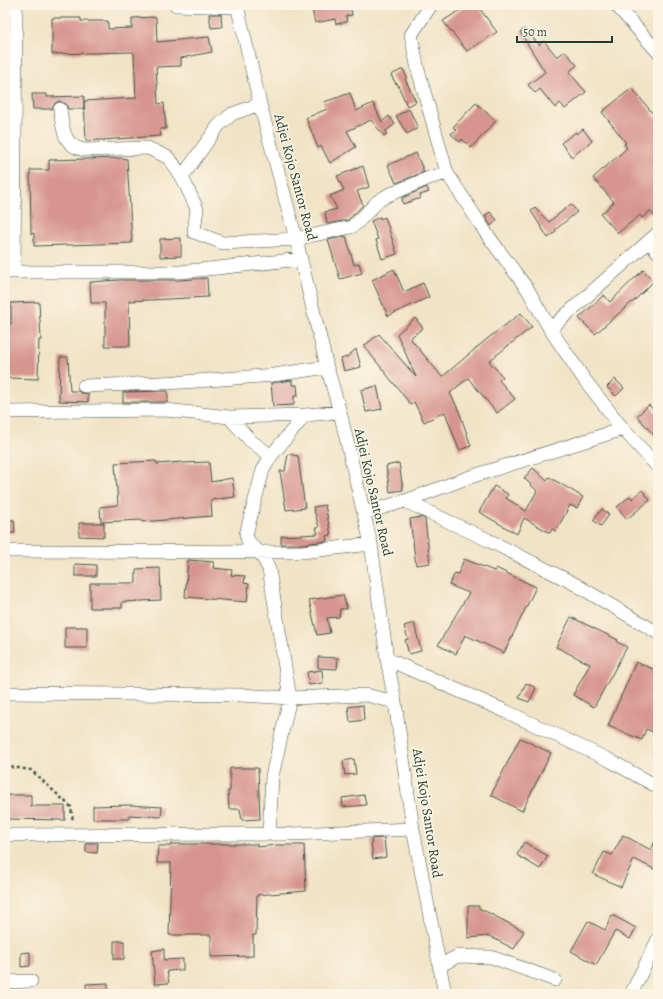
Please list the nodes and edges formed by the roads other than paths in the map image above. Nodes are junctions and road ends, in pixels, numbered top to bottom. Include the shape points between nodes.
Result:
1 (16, 5) edge
2 (176, 5) edge
3 (431, 5) edge
4 (616, 5) edge
5 (237, 6) edge
6 (658, 52) edge
7 (260, 104) junction
8 (60, 109) dead end
9 (447, 173) junction
10 (182, 176) junction
11 (654, 237) edge
12 (296, 239) junction
13 (658, 252) edge
14 (301, 259) junction
15 (10, 272) edge
16 (550, 329) junction
17 (327, 367) junction
18 (84, 386) dead end
19 (5, 412) edge
20 (340, 412) junction
21 (305, 415) junction
22 (229, 417) junction
23 (623, 429) junction
24 (271, 456) junction
25 (658, 468) edge
26 (405, 501) junction
27 (364, 513) junction
28 (371, 544) junction
29 (5, 551) edge
30 (257, 552) junction
31 (658, 633) edge
32 (387, 659) junction
33 (5, 693) edge
34 (290, 698) junction
35 (395, 702) junction
36 (658, 787) edge
37 (413, 829) junction
38 (269, 834) junction
39 (5, 835) edge
40 (658, 939) edge
41 (439, 966) junction
42 (555, 980) dead end
43 (31, 981) dead end
44 (5, 982) edge
45 (445, 994) edge
46 (631, 994) edge

1 - 15 street
2 - 5 street
3 - 9 street via 411,35 418,70
4 - 6 street
5 - 7 street, Adjei Kojo Santor Road
7 - 10 street via 232,114 219,125
7 - 12 street, Adjei Kojo Santor Road
8 - 10 street via 64,134 72,146 84,150 148,148 167,157
9 - 12 street via 383,198 351,227
9 - 16 street via 486,233 528,290
10 - 12 street via 197,209 194,232 223,243
11 - 13 street
11 - 16 street
12 - 14 street, Adjei Kojo Santor Road
14 - 15 street via 180,272
14 - 17 street, Adjei Kojo Santor Road
16 - 23 street
17 - 18 street via 184,382
17 - 20 street, Adjei Kojo Santor Road
19 - 22 street via 166,410
20 - 21 street
20 - 27 street, Adjei Kojo Santor Road
21 - 22 street
21 - 24 street
22 - 24 street via 250,441
23 - 25 street
23 - 26 street via 467,478
24 - 30 street via 263,470 246,534
26 - 27 street
26 - 31 street via 566,580
27 - 28 street, Adjei Kojo Santor Road
28 - 30 street via 302,552
28 - 32 street, Adjei Kojo Santor Road
29 - 30 street
30 - 34 street via 269,569
32 - 35 street, Adjei Kojo Santor Road
32 - 36 street via 602,756
33 - 34 street via 240,695
34 - 35 street via 366,695
34 - 38 street via 272,776
35 - 37 street, Adjei Kojo Santor Road
37 - 38 street
37 - 41 street, Adjei Kojo Santor Road
38 - 39 street
40 - 46 street
41 - 42 street via 458,956 491,957
41 - 45 street, Adjei Kojo Santor Road
43 - 44 street

